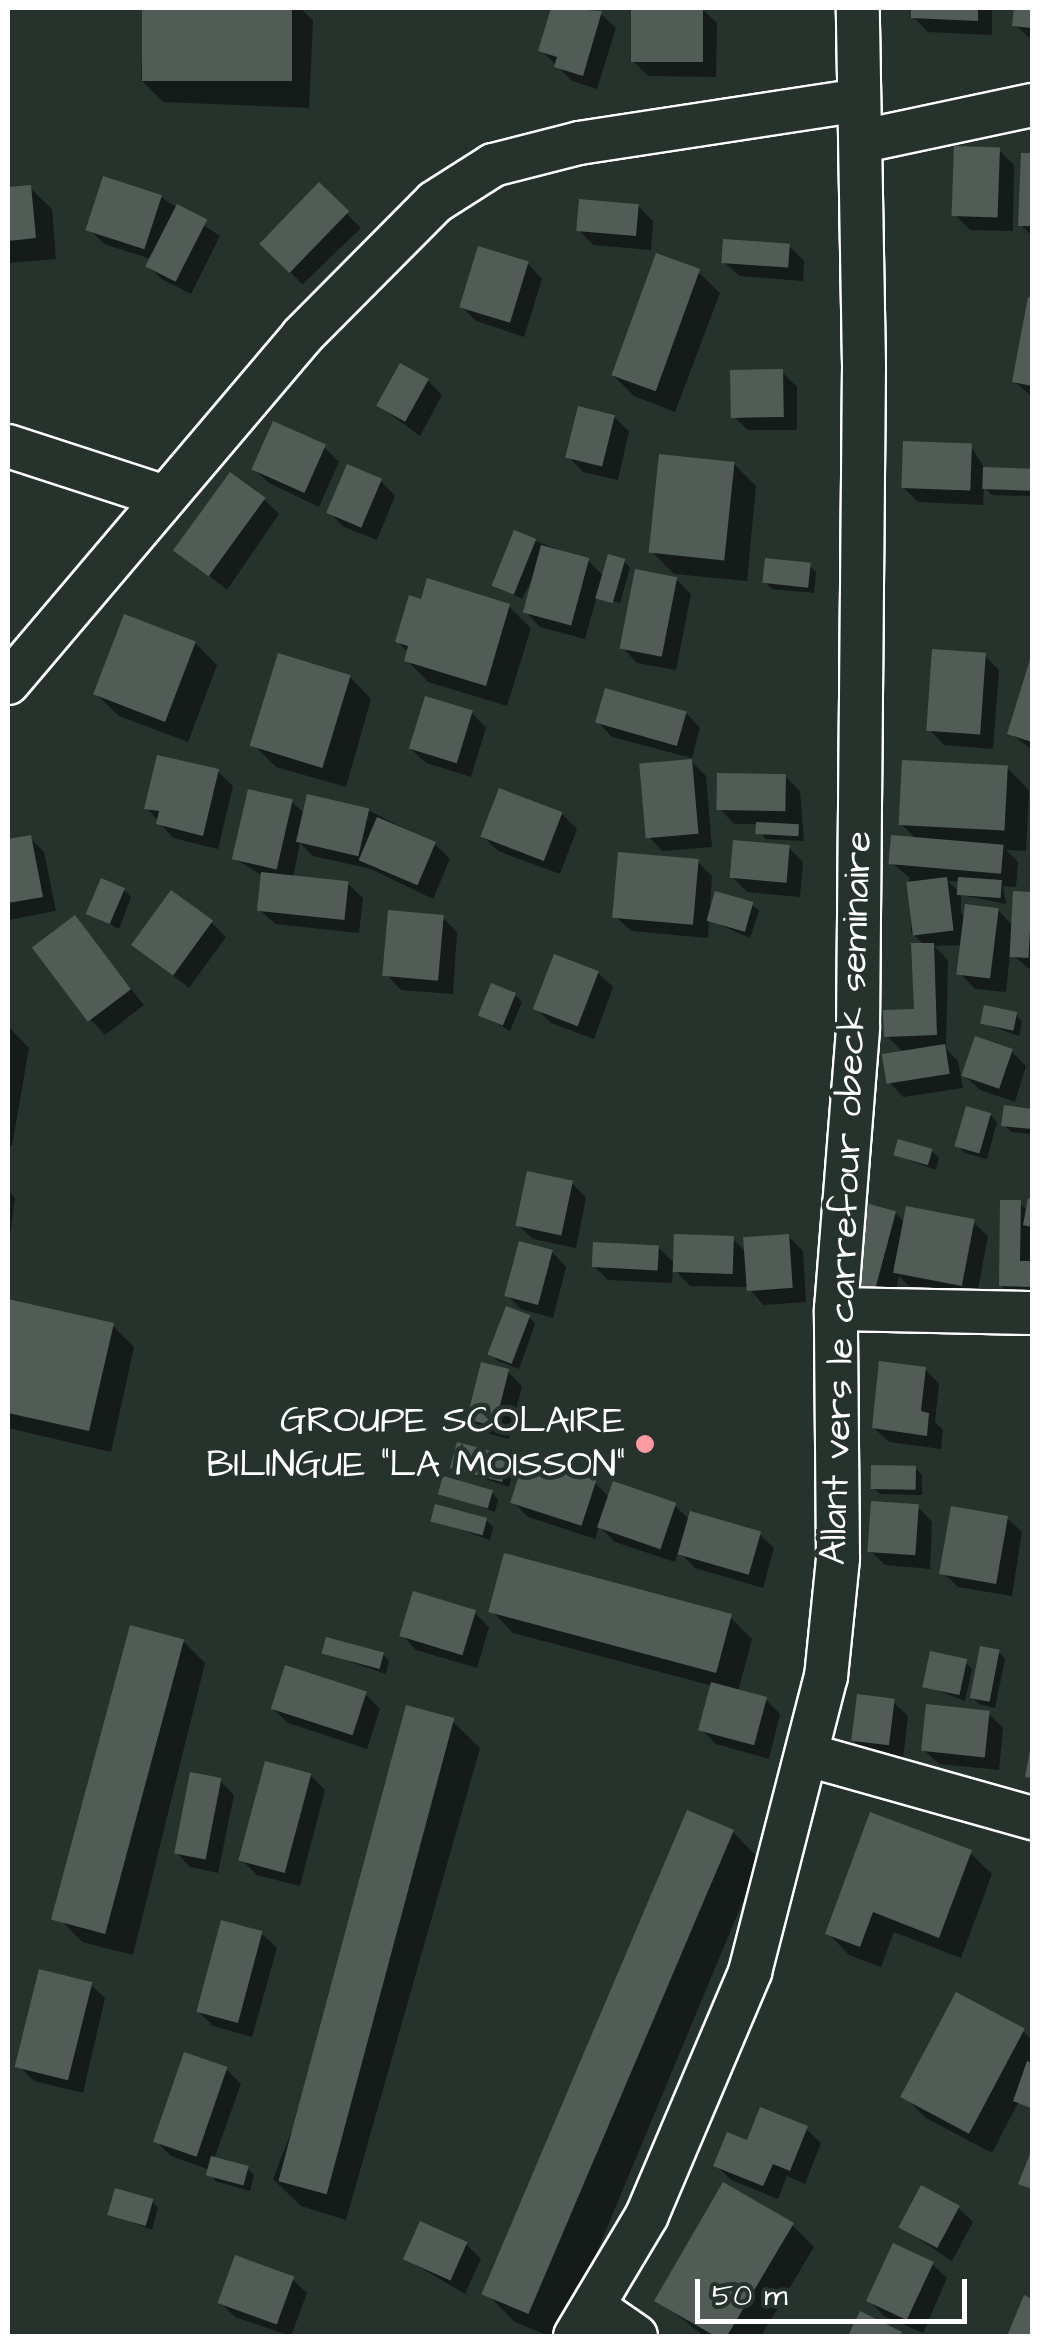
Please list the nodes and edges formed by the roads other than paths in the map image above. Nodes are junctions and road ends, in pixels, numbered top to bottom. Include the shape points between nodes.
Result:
1 (858, 8) edge
2 (1032, 105) edge
3 (861, 120) junction
4 (8, 446) edge
5 (165, 497) junction
6 (8, 683) edge
7 (836, 1309) junction
8 (1032, 1314) edge
9 (808, 1754) junction
10 (1032, 1818) edge
11 (584, 2322) edge
12 (636, 2336) edge

1 - 3 street, Allant vers le carrefour obeck seminaire
2 - 3 street
3 - 5 street via 579,144 492,165 435,202 370,264
3 - 7 street, Allant vers le carrefour obeck seminaire via 858,1026
4 - 5 street
5 - 6 street
7 - 8 street
7 - 9 street, Allant vers le carrefour obeck seminaire via 838,1558 826,1677
9 - 10 street
9 - 11 street, Allant vers le carrefour obeck seminaire via 750,1972 648,2215
11 - 12 street

